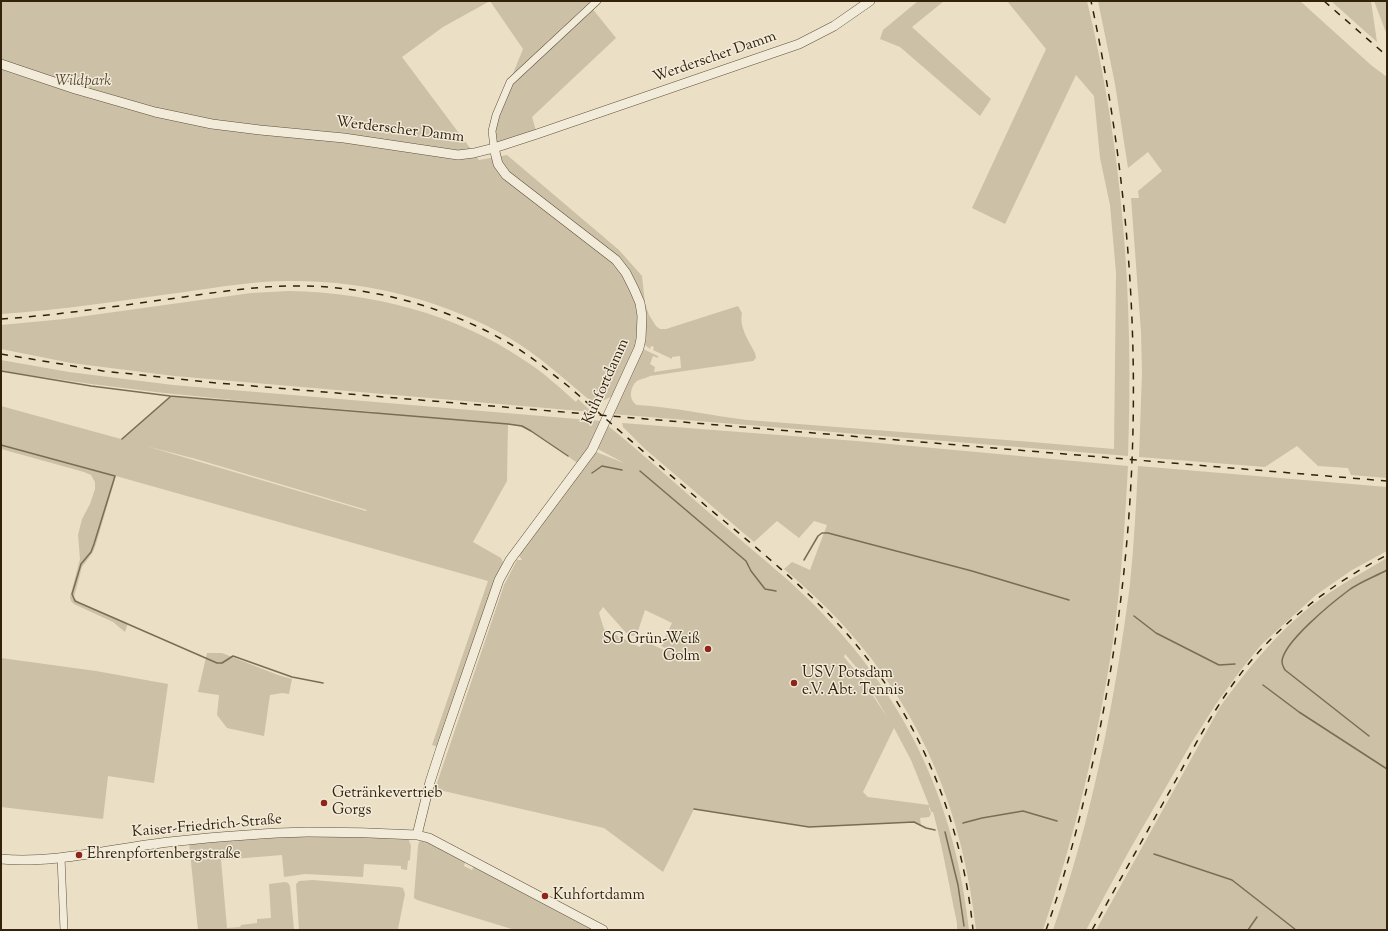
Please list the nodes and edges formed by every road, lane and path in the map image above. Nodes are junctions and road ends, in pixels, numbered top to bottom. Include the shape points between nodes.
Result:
1 (597, 1) edge
2 (870, 1) edge
3 (1, 64) edge
4 (494, 148) junction
5 (417, 835) junction
6 (61, 857) junction
7 (1, 859) edge
8 (64, 930) edge
9 (603, 930) edge

1 - 4 street, Kuhfortdamm via 510,82 492,131
2 - 4 street, Werderscher Damm via 834,26 799,44
3 - 4 street, Werderscher Damm via 155,112 212,124 344,138 449,154 467,154
4 - 5 street, Kuhfortdamm via 498,164 506,174 616,260 626,273 640,303 641,339 634,362 592,450 510,560 499,580 430,782
5 - 6 street, Kaiser-Friedrich-Straße via 308,832 237,835
5 - 9 street, Kaiser-Friedrich-Straße via 429,838
6 - 7 street, Kaiser-Friedrich-Straße
6 - 8 street

